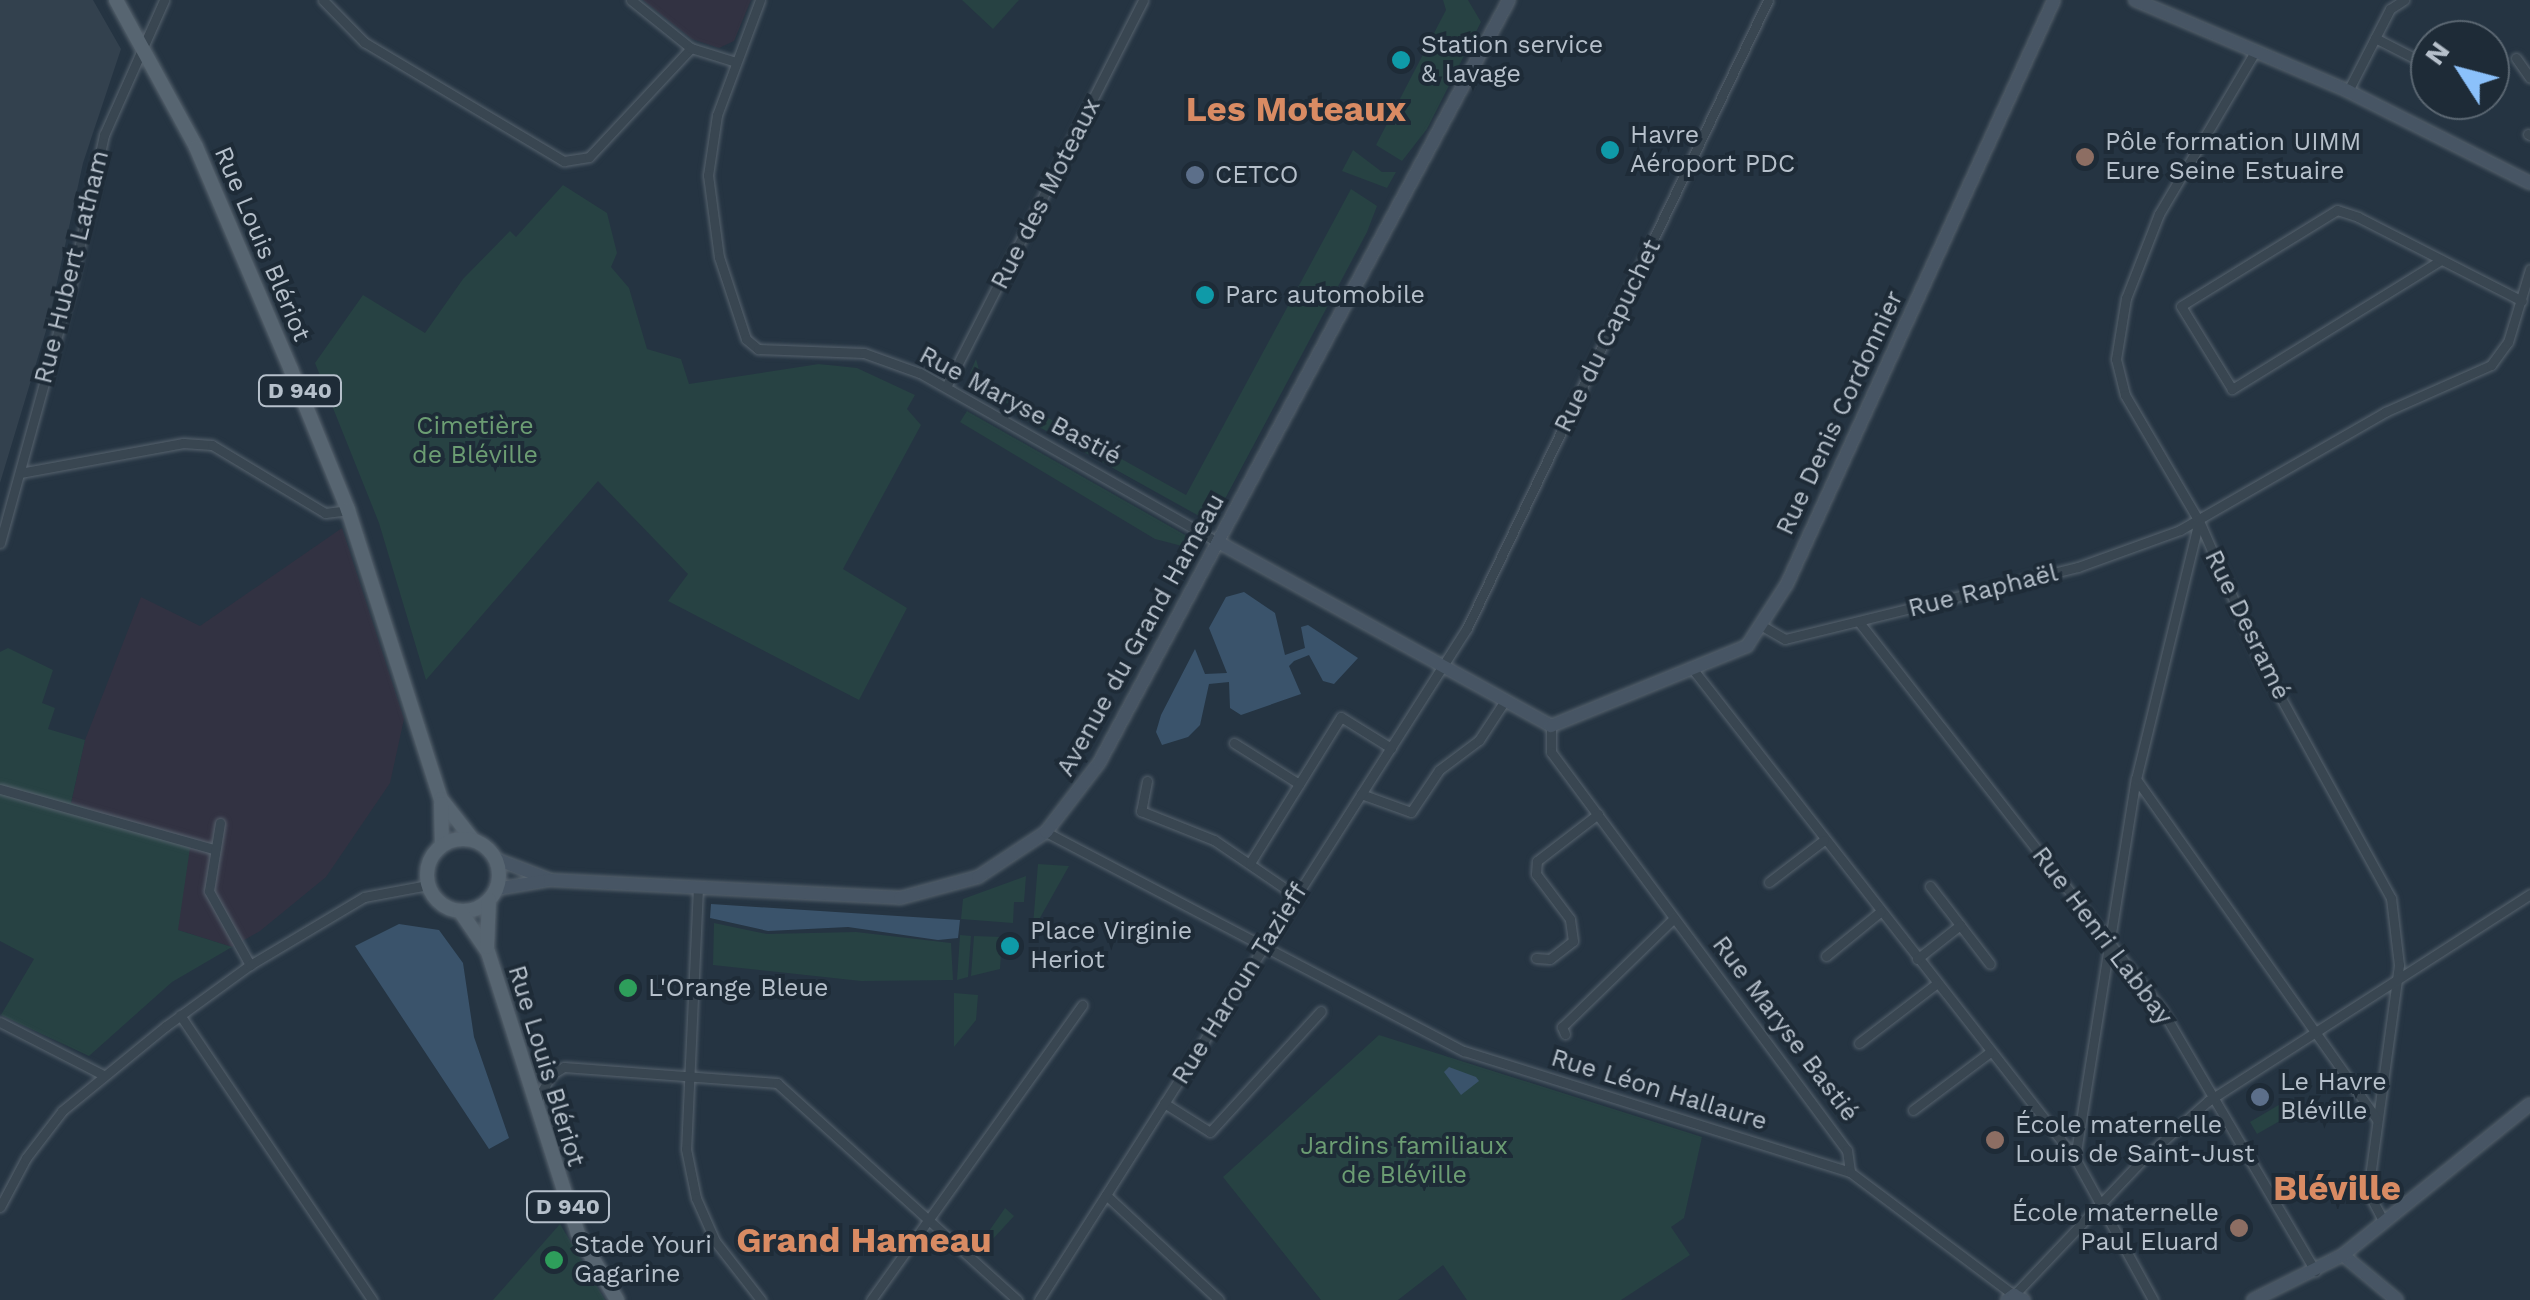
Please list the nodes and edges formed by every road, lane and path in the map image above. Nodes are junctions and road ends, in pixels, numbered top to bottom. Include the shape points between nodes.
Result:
1 (116, 0) edge
2 (164, 0) edge
3 (323, 0) edge
4 (631, 0) edge
5 (760, 0) edge
6 (1143, 0) edge
7 (1509, 0) edge
8 (1768, 0) edge
9 (2054, 0) edge
10 (2136, 0) edge
11 (2404, 0) edge
12 (2374, 38) junction
13 (142, 45) junction
14 (691, 48) junction
15 (2256, 50) junction
16 (2410, 56) edge
17 (2516, 58) dead end
18 (736, 62) junction
19 (2530, 78) edge
20 (2348, 90) junction
21 (2530, 184) edge
22 (2441, 260) junction
23 (2530, 269) edge
24 (2522, 300) junction
25 (946, 387) junction
26 (20, 472) junction
27 (348, 510) junction
28 (2198, 521) junction
29 (0, 542) edge
30 (1218, 542) junction
31 (1859, 622) junction
32 (1764, 628) junction
33 (1441, 668) junction
34 (1695, 672) junction
35 (1504, 702) junction
36 (1551, 726) junction
37 (1234, 743) dead end
38 (1390, 748) junction
39 (2136, 779) junction
40 (1147, 781) dead end
41 (1299, 784) junction
42 (0, 789) edge
43 (1361, 794) junction
44 (441, 799) junction
45 (1598, 814) junction
46 (220, 823) dead end
47 (1046, 832) junction
48 (473, 840) junction
49 (1824, 840) junction
50 (442, 845) junction
51 (214, 849) junction
52 (496, 859) junction
53 (1250, 862) junction
54 (550, 880) junction
55 (1769, 882) dead end
56 (428, 885) junction
57 (1930, 886) dead end
58 (698, 887) junction
59 (493, 894) junction
60 (2530, 894) edge
61 (1296, 896) junction
62 (460, 911) junction
63 (1880, 912) junction
64 (1674, 918) junction
65 (1960, 925) junction
66 (2106, 939) junction
67 (1264, 947) junction
68 (488, 952) junction
69 (1826, 956) dead end
70 (1536, 958) dead end
71 (1917, 959) junction
72 (250, 964) junction
73 (1990, 964) dead end
74 (2398, 978) junction
75 (1936, 984) junction
76 (1082, 1004) dead end
77 (1321, 1010) dead end
78 (180, 1015) junction
79 (0, 1022) edge
80 (2316, 1030) junction
81 (1565, 1034) dead end
82 (1859, 1043) dead end
83 (1990, 1053) junction
84 (103, 1075) junction
85 (688, 1076) junction
86 (2213, 1097) junction
87 (1164, 1103) junction
88 (2530, 1104) edge
89 (534, 1106) junction
90 (1914, 1110) dead end
91 (2377, 1119) junction
92 (2075, 1158) junction
93 (1850, 1172) junction
94 (1106, 1195) junction
95 (2102, 1200) junction
96 (0, 1208) edge
97 (2384, 1222) junction
98 (931, 1223) junction
99 (2344, 1255) junction
100 (2315, 1270) junction
101 (2015, 1298) edge
102 (372, 1300) edge
103 (616, 1300) edge
104 (761, 1300) edge
105 (871, 1300) edge
106 (1017, 1300) edge
107 (1039, 1300) edge
108 (1219, 1300) edge
109 (2153, 1300) edge
110 (2253, 1300) edge
111 (2396, 1300) edge

1 - 13 main road, Rue Louis Blériot / D 940
2 - 13 street, Rue Hubert Latham
3 - 14 street via 364,42 564,161 589,157
4 - 14 street
5 - 18 street, Rue Maryse Bastié
6 - 25 street, Rue des Moteaux
7 - 30 street, Avenue du Grand Hameau
8 - 33 street, Rue du Capuchet via 1474,614
9 - 32 street, Rue Denis Cordonnier
10 - 15 street
11 - 12 street via 2390,9
12 - 16 street
12 - 20 street
13 - 26 street, Rue Hubert Latham via 104,134
13 - 27 main road, Rue Louis Blériot / D 940 via 196,147
14 - 18 street
15 - 20 street
15 - 28 street, Rue Desramé via 2159,214 2116,336 2126,396
17 - 19 street
18 - 25 street, Rue Maryse Bastié via 714,128 708,174 738,327 758,349 864,353
20 - 21 street
22 - 22 street via 2232,389 2181,306 2337,210
22 - 24 street
23 - 24 street, Rue Raphaël
24 - 28 street, Rue Raphaël via 2508,342 2491,366 2384,412
25 - 30 street, Rue Maryse Bastié
26 - 27 street via 183,443 212,446 324,512
26 - 29 street, Rue Hubert Latham
27 - 44 main road, Rue Louis Blériot / D 940
28 - 31 street, Rue Raphaël via 2078,567
28 - 39 street
28 - 74 street, Rue Desramé via 2259,658 2390,898
30 - 33 street, Rue Maryse Bastié
30 - 47 street, Avenue du Grand Hameau via 1100,764
31 - 32 street, Rue Raphaël via 1786,639
31 - 66 street, Rue Henri Labbay
32 - 34 street, Rue Denis Cordonnier via 1747,646
33 - 35 street, Rue Maryse Bastié
33 - 38 street, Rue Haroun Tazieff
34 - 36 street, Rue Denis Cordonnier
34 - 49 street
35 - 36 street, Rue Maryse Bastié
35 - 43 street via 1479,740 1439,770 1410,812
36 - 45 street, Rue Maryse Bastié via 1551,752
37 - 41 street
38 - 41 street via 1341,716
38 - 43 street, Rue Haroun Tazieff
39 - 66 street
39 - 80 street
40 - 53 street via 1141,810
41 - 53 street
42 - 51 street
43 - 61 street, Rue Haroun Tazieff
44 - 48 main road, Rue Louis Blériot / D 940
44 - 50 main road, Rue Louis Blériot / D 940
45 - 64 street, Rue Maryse Bastié
45 - 70 street via 1536,860 1536,874 1570,919 1573,941 1550,959
46 - 51 street
47 - 58 street, Avenue du Grand Hameau via 978,877 912,897 847,899
47 - 67 street, Rue Léon Hallaure
48 - 50 main road
48 - 52 main road
49 - 55 street
49 - 63 street
50 - 56 main road via 429,862
51 - 72 street via 208,891
52 - 54 street, Avenue du Grand Hameau
52 - 59 main road
53 - 61 street
54 - 58 street, Avenue du Grand Hameau
54 - 59 street, Avenue du Grand Hameau
56 - 62 main road via 444,906
56 - 72 street via 364,897
57 - 65 street
58 - 85 street
59 - 62 main road
59 - 68 main road, Rue Louis Blériot / D 940
60 - 74 street
61 - 67 street, Rue Haroun Tazieff
62 - 68 main road, Rue Louis Blériot / D 940
63 - 69 street
63 - 71 street
64 - 81 street via 1562,1027
64 - 93 street, Rue Maryse Bastié via 1847,1150
65 - 71 street
65 - 73 street
66 - 86 street, Rue Henri Labbay via 2162,1010
66 - 92 street
67 - 87 street, Rue Haroun Tazieff
67 - 93 street, Rue Léon Hallaure via 1494,1064
68 - 89 main road, Rue Louis Blériot / D 940
71 - 75 street
72 - 78 street
74 - 80 street
74 - 91 street, Rue Desramé
75 - 82 street
75 - 83 street
76 - 98 street
77 - 87 street via 1210,1132
78 - 84 street
78 - 102 street
79 - 84 street
80 - 86 street
80 - 91 street
83 - 90 street
83 - 92 street
84 - 96 street via 62,1111 26,1158
85 - 89 street via 564,1067
85 - 98 street via 777,1084
85 - 104 street via 686,1149 696,1198 734,1272
86 - 95 street
86 - 100 street, Rue Henri Labbay
87 - 94 street, Rue Haroun Tazieff
88 - 97 street
89 - 103 main road, Rue Louis Blériot / D 940 via 578,1234
91 - 97 street, Rue Desramé via 2368,1192
92 - 95 street
93 - 101 street, Rue Léon Hallaure
94 - 107 street, Rue Haroun Tazieff
94 - 108 street
95 - 101 street
95 - 109 street
97 - 99 street
98 - 105 street
98 - 106 street
99 - 100 street
99 - 111 street
100 - 110 street

